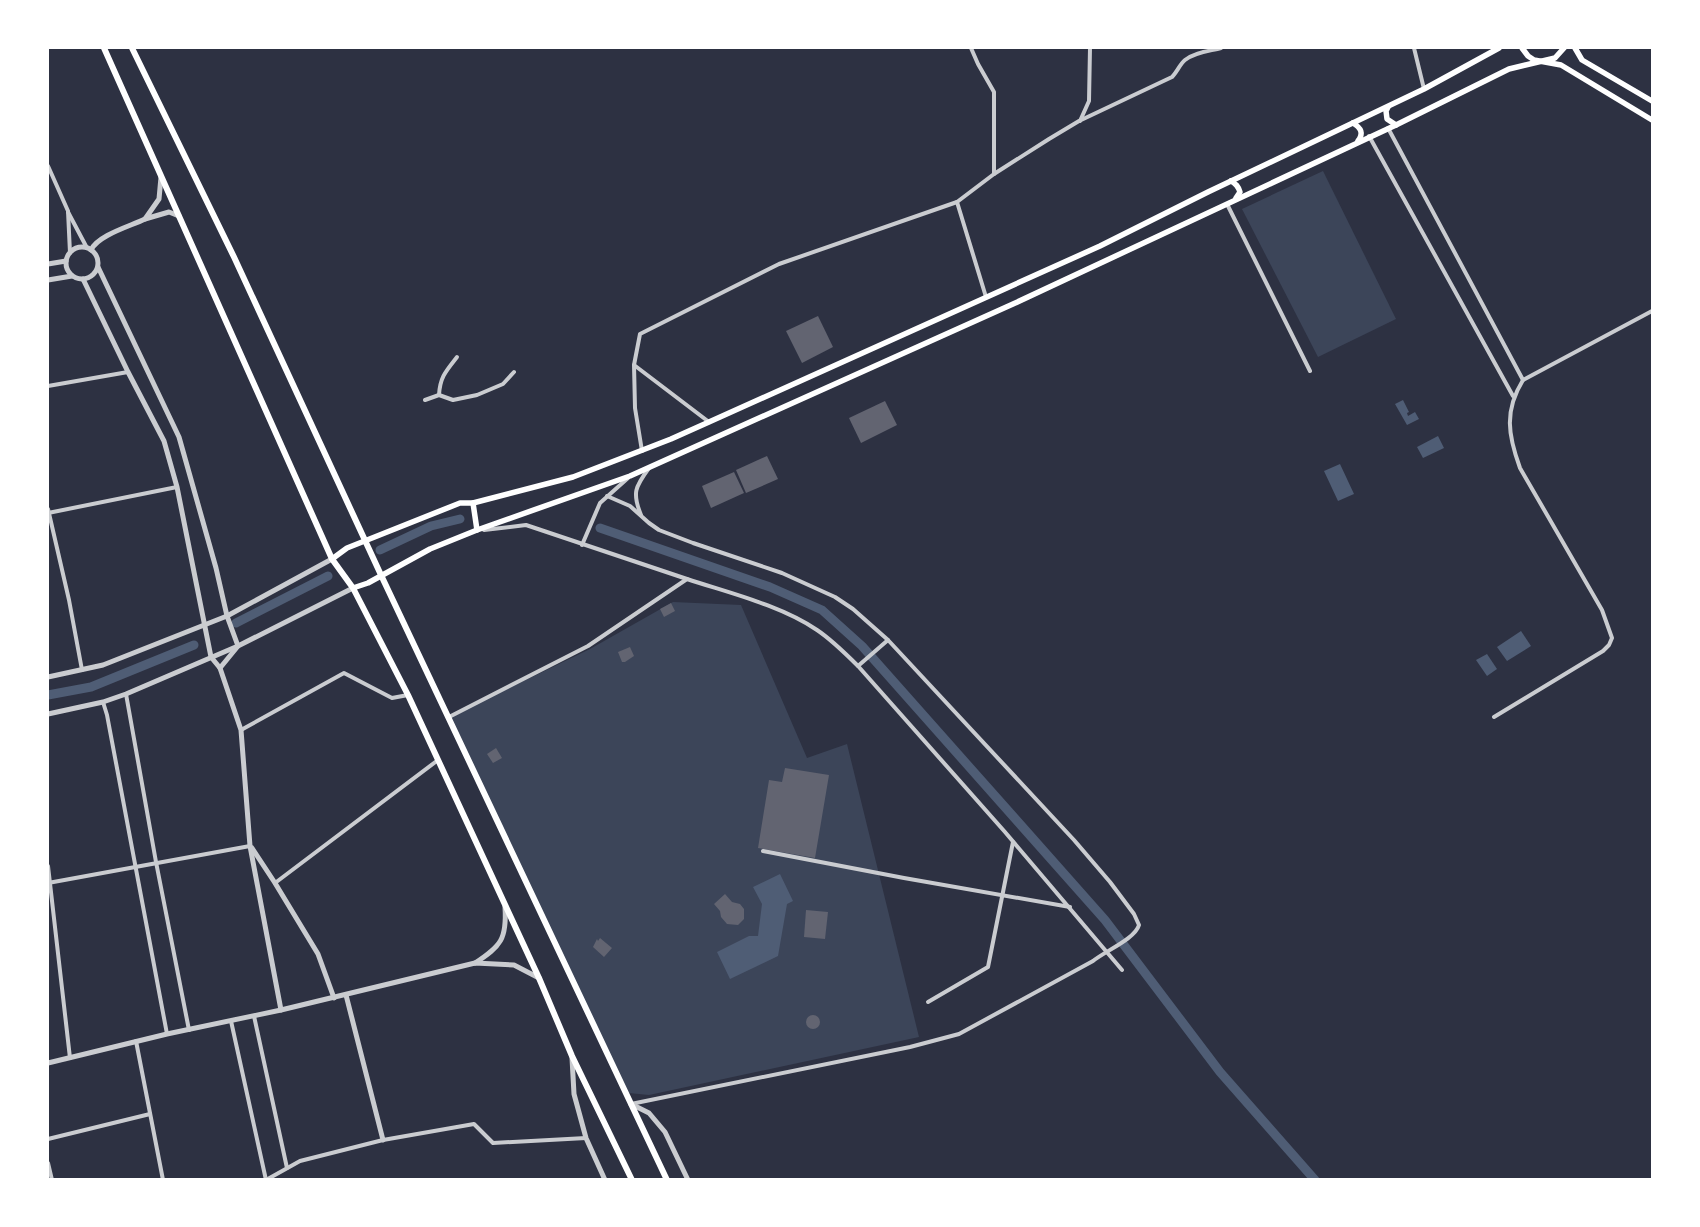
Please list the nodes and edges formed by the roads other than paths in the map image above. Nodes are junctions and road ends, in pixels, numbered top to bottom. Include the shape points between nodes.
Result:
1 (104, 48) edge
2 (132, 48) edge
3 (971, 48) edge
4 (1090, 48) edge
5 (1221, 48) edge
6 (1414, 48) edge
7 (1499, 48) edge
8 (1522, 48) edge
9 (1564, 48) edge
10 (1575, 48) edge
11 (1541, 62) junction
12 (1424, 89) junction
13 (1652, 101) edge
14 (1388, 107) junction
15 (1652, 120) edge
16 (1079, 122) junction
17 (1353, 123) junction
18 (1396, 124) junction
19 (1388, 128) junction
20 (1369, 136) junction
21 (1358, 141) junction
22 (48, 166) edge
23 (994, 174) junction
24 (161, 176) junction
25 (1231, 181) junction
26 (957, 202) junction
27 (1230, 202) junction
28 (68, 211) junction
29 (179, 216) junction
30 (145, 219) junction
31 (89, 249) junction
32 (70, 252) junction
33 (66, 261) junction
34 (48, 264) edge
35 (98, 267) junction
36 (72, 276) junction
37 (84, 279) junction
38 (48, 280) edge
39 (986, 297) junction
40 (1652, 311) edge
41 (457, 357) dead end
42 (634, 365) junction
43 (1310, 371) dead end
44 (128, 372) junction
45 (514, 372) dead end
46 (1523, 380) junction
47 (48, 386) edge
48 (439, 395) junction
49 (1513, 396) junction
50 (425, 400) dead end
51 (709, 422) junction
52 (642, 450) junction
53 (650, 467) junction
54 (630, 476) junction
55 (176, 487) junction
56 (607, 496) junction
57 (472, 503) junction
58 (48, 512) edge
59 (642, 517) junction
60 (477, 530) junction
61 (366, 541) junction
62 (582, 545) junction
63 (332, 559) junction
64 (381, 575) junction
65 (687, 579) junction
66 (353, 588) junction
67 (227, 616) junction
68 (204, 625) junction
69 (888, 640) junction
70 (238, 646) junction
71 (211, 657) junction
72 (858, 666) junction
73 (220, 668) junction
74 (82, 670) junction
75 (48, 677) edge
76 (126, 694) junction
77 (408, 695) junction
78 (103, 702) junction
79 (48, 714) edge
80 (449, 717) junction
81 (1494, 717) dead end
82 (241, 730) junction
83 (438, 760) junction
84 (1013, 842) junction
85 (250, 846) junction
86 (763, 851) dead end
87 (156, 862) junction
88 (48, 866) edge
89 (134, 866) junction
90 (49, 882) edge
91 (275, 883) junction
92 (1002, 896) junction
93 (505, 904) junction
94 (1070, 907) junction
95 (1107, 950) junction
96 (475, 963) junction
97 (1122, 970) dead end
98 (539, 978) junction
99 (346, 995) junction
100 (334, 998) junction
101 (928, 1002) dead end
102 (281, 1010) junction
103 (254, 1016) junction
104 (231, 1021) junction
105 (189, 1030) junction
106 (167, 1034) junction
107 (136, 1041) junction
108 (572, 1056) junction
109 (70, 1058) junction
110 (48, 1063) edge
111 (631, 1104) junction
112 (150, 1114) junction
113 (586, 1138) junction
114 (48, 1139) edge
115 (383, 1140) junction
116 (48, 1163) edge
117 (286, 1168) junction
118 (52, 1180) edge
119 (163, 1180) edge
120 (266, 1180) edge
121 (605, 1180) edge
122 (632, 1180) edge
123 (667, 1180) edge
124 (688, 1180) edge

1 - 24 highway
2 - 61 highway via 234,257
3 - 23 street via 994,92
4 - 16 street via 1089,101
5 - 16 street via 1197,54 1184,61 1172,77
6 - 12 street
7 - 12 main road
8 - 11 main road via 1528,56
9 - 11 main road via 1555,58
10 - 13 main road via 1582,60
11 - 15 main road via 1560,65
11 - 18 main road via 1509,69
12 - 14 main road
14 - 17 main road
14 - 18 main road via 1387,119
16 - 23 street
17 - 21 main road via 1362,132
17 - 25 main road
18 - 19 main road
19 - 20 main road
19 - 46 street
20 - 21 main road
20 - 49 street
21 - 27 main road
22 - 28 street
23 - 26 street
24 - 29 highway
24 - 30 street via 159,199
25 - 27 main road via 1240,192
25 - 39 main road via 1100,246
26 - 39 street
26 - 42 street via 779,264 640,334
27 - 43 street
27 - 53 main road via 1013,304
28 - 31 street
28 - 32 street
29 - 30 street via 169,212
29 - 63 highway
30 - 31 street via 100,239
31 - 32 street via 78,248
31 - 35 street via 97,257
32 - 33 street
33 - 34 street
33 - 36 street
35 - 37 street
35 - 67 street via 180,437
36 - 37 street
36 - 38 street
37 - 44 street
39 - 51 main road
40 - 46 street
41 - 48 street via 442,376
42 - 51 street
42 - 52 street via 635,408
44 - 47 street
44 - 55 street via 164,442
45 - 48 street via 503,384 477,394 453,400
46 - 49 street
48 - 50 street
49 - 81 street via 1511,443 1520,468 1602,610 1612,638 1603,651
51 - 52 main road
52 - 57 main road via 573,477
53 - 54 main road
53 - 59 street via 638,484 635,495
54 - 56 street
54 - 60 main road
55 - 58 street
55 - 68 street
56 - 59 street via 630,506
56 - 62 street via 600,503
57 - 60 main road
57 - 61 main road via 460,503
58 - 74 street
59 - 69 street via 659,530 782,574 834,597
60 - 62 street via 526,526
60 - 64 main road via 430,549
61 - 63 main road via 347,548
61 - 64 highway
62 - 65 street
63 - 66 highway
63 - 67 street
64 - 66 main road
64 - 80 highway
65 - 72 street via 784,612 816,630
65 - 80 street via 588,646
66 - 70 street
66 - 77 highway
67 - 68 street
67 - 70 street
68 - 71 street
68 - 74 street via 103,665
69 - 72 street
69 - 95 street via 1074,840 1134,914 1139,925 1134,935
70 - 71 street
70 - 73 street
71 - 73 street
71 - 76 street
72 - 84 street
73 - 82 street
74 - 75 street
76 - 78 street
76 - 87 street
77 - 82 street via 392,698 344,673
77 - 83 highway
78 - 79 street
78 - 89 street
80 - 111 highway
82 - 85 street
83 - 91 street
83 - 93 highway
84 - 92 street
84 - 94 street
85 - 87 street
85 - 91 street
85 - 102 street
86 - 92 street
87 - 89 street
87 - 105 street
88 - 90 street
89 - 90 street
89 - 106 street
90 - 109 street
91 - 100 street via 318,954
92 - 94 street
92 - 101 street via 988,967
93 - 96 street via 503,937 493,951
93 - 98 highway
94 - 95 street
95 - 97 street
95 - 111 street via 959,1034
96 - 98 street via 514,965
96 - 99 street
98 - 108 highway
99 - 100 street
99 - 115 street
100 - 102 street
102 - 103 street
103 - 104 street
103 - 117 street
104 - 105 street
104 - 120 street
105 - 106 street
106 - 107 street
107 - 109 street
107 - 112 street
108 - 113 street via 574,1094
108 - 122 highway
109 - 110 street
111 - 123 highway
111 - 124 street via 649,1113 665,1132
112 - 114 street
112 - 119 street
113 - 115 street via 493,1143 474,1124
113 - 121 street
115 - 117 street via 300,1161
116 - 118 street
117 - 120 street

